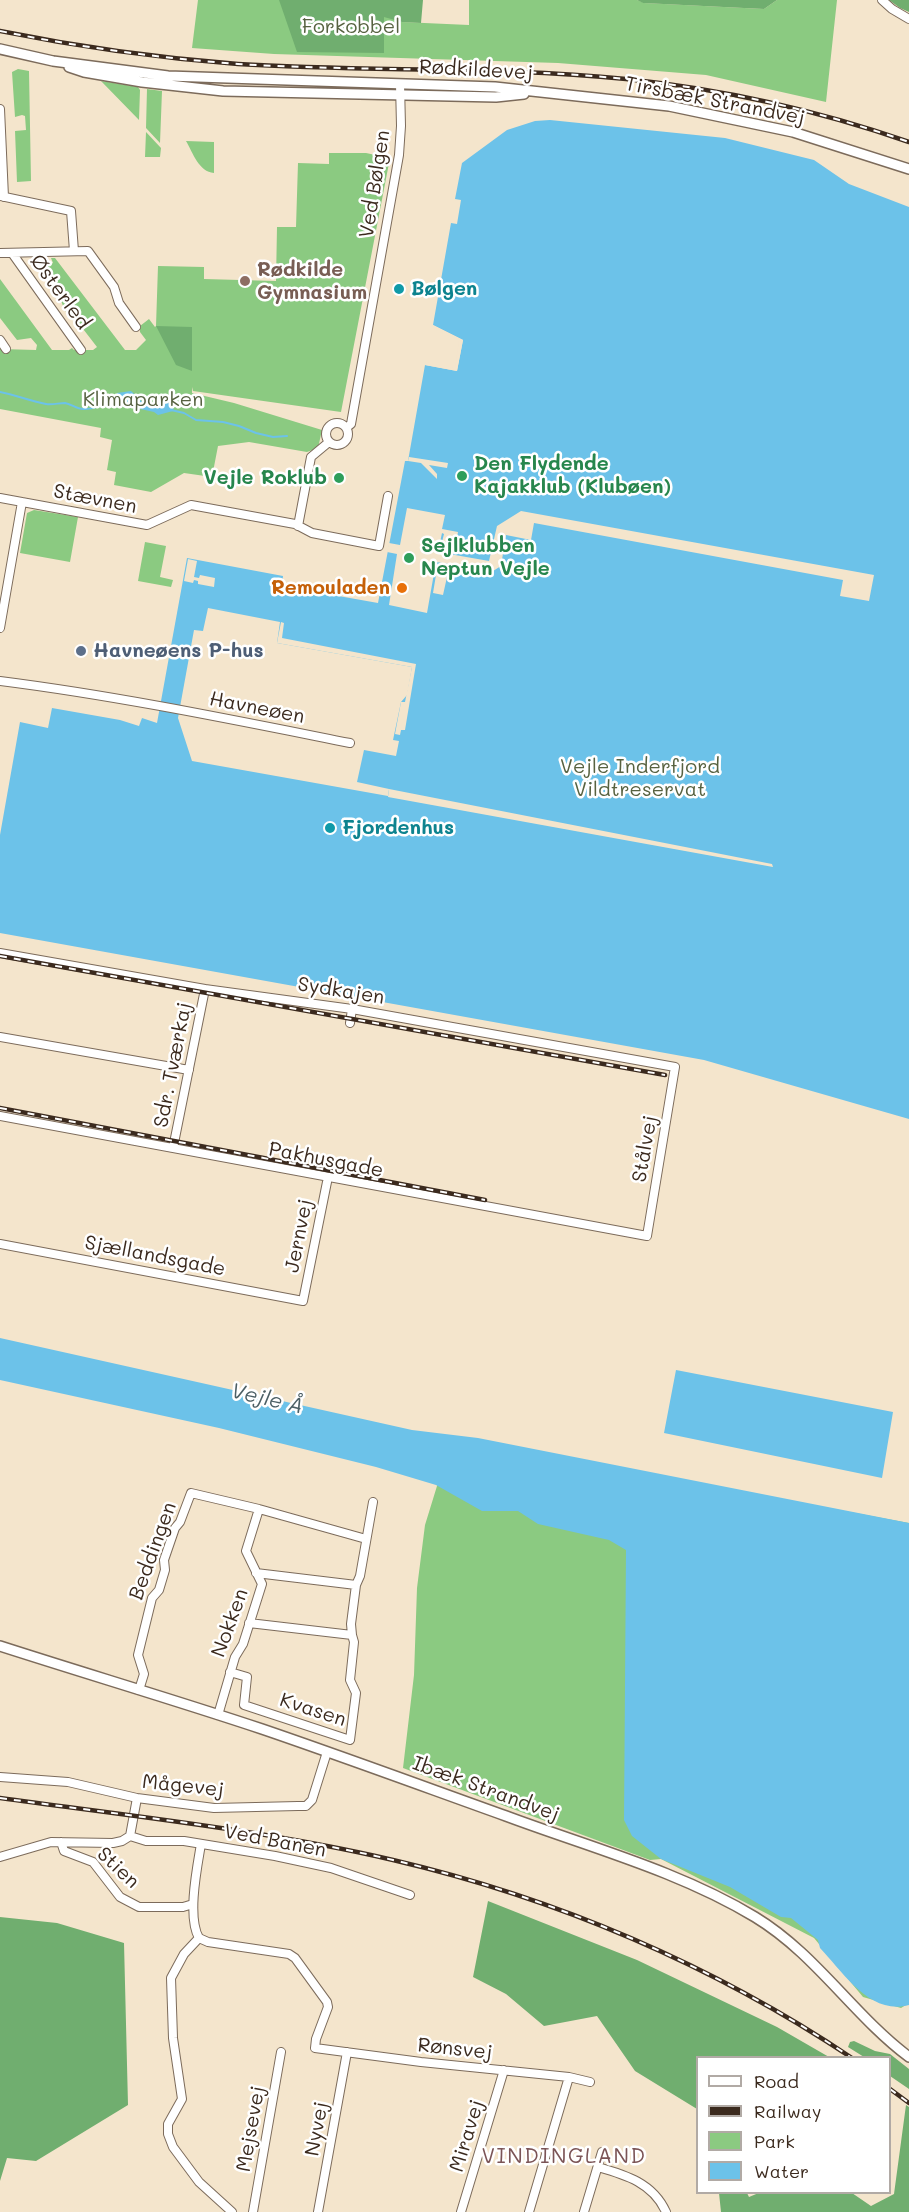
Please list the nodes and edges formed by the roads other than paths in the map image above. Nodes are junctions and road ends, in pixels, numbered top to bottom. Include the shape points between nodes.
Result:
1 (882, 0) edge
2 (909, 18) edge
3 (0, 50) edge
4 (53, 61) junction
5 (400, 84) junction
6 (546, 92) junction
7 (400, 95) junction
8 (0, 109) edge
9 (909, 169) edge
10 (2, 196) edge
11 (74, 251) junction
12 (0, 253) edge
13 (12, 253) junction
14 (136, 327) dead end
15 (0, 340) edge
16 (6, 349) dead end
17 (81, 350) dead end
18 (346, 428) junction
19 (329, 442) junction
20 (388, 496) dead end
21 (0, 498) edge
22 (22, 502) junction
23 (298, 526) junction
24 (0, 628) edge
25 (1, 682) edge
26 (350, 742) dead end
27 (0, 953) edge
28 (205, 989) junction
29 (352, 1009) junction
30 (350, 1023) dead end
31 (0, 1037) edge
32 (675, 1067) joint
33 (189, 1070) junction
34 (0, 1116) edge
35 (173, 1148) junction
36 (328, 1177) junction
37 (646, 1236) joint
38 (0, 1244) edge
39 (303, 1301) joint
40 (373, 1503) dead end
41 (259, 1509) junction
42 (366, 1539) junction
43 (256, 1573) junction
44 (356, 1584) junction
45 (249, 1623) junction
46 (352, 1635) junction
47 (0, 1646) edge
48 (230, 1672) junction
49 (139, 1690) junction
50 (218, 1715) junction
51 (327, 1752) junction
52 (0, 1777) edge
53 (137, 1798) junction
54 (130, 1836) junction
55 (61, 1842) junction
56 (201, 1844) junction
57 (0, 1857) edge
58 (410, 1896) dead end
59 (193, 1904) junction
60 (199, 1938) junction
61 (280, 2052) dead end
62 (347, 2052) junction
63 (909, 2057) edge
64 (504, 2070) junction
65 (570, 2076) junction
66 (590, 2082) dead end
67 (602, 2152) dead end
68 (598, 2167) junction
69 (232, 2212) edge
70 (253, 2212) edge
71 (318, 2212) edge
72 (461, 2212) edge
73 (529, 2212) edge
74 (584, 2212) edge
75 (666, 2212) edge

1 - 2 street
3 - 4 street, Rødkildevej
4 - 5 street, Rødkildevej via 168,76
4 - 7 street, Rødkildevej via 90,73 168,86
5 - 6 street, Rødkildevej
5 - 7 street, Ved Bølgen
6 - 7 street, Rødkildevej via 496,97
6 - 9 street, Tirsbæk Strandvej via 669,106 735,119 793,132
7 - 18 street, Ved Bølgen via 399,155 351,424
8 - 10 street
10 - 11 street via 71,211
11 - 13 street, Østerled
11 - 14 street, Østerled via 88,251
12 - 13 street, Østerled
13 - 17 street, Østerled
15 - 16 street
18 - 19 street via 348,437 343,444
18 - 19 street via 331,425 326,432
19 - 23 street via 311,457
20 - 23 street, Stævnen via 379,546 312,533
21 - 22 street, Stævnen
22 - 23 street, Stævnen via 147,525 190,505
22 - 24 street
25 - 26 street, Havneøen via 56,688
27 - 28 street, Sydkajen
28 - 29 street, Sydkajen
28 - 33 street, Sdr. Tværkaj
29 - 30 street
29 - 32 street, Sydkajen
31 - 33 street
32 - 37 street, Stålvej
33 - 35 street, Sdr. Tværkaj
34 - 35 street, Pakhusgade
35 - 36 street, Pakhusgade
36 - 37 street, Pakhusgade
36 - 39 street, Jernvej
38 - 39 street, Sjællandsgade
40 - 42 street, Kvasen
41 - 42 street, Beddingen
41 - 43 street, Nokken via 246,1551
41 - 49 street, Beddingen via 191,1493 164,1560 159,1590 152,1598 138,1655 144,1674
42 - 44 street, Kvasen
43 - 44 street
43 - 45 street, Nokken via 261,1584
44 - 46 street, Kvasen
45 - 46 street
45 - 48 street, Nokken
46 - 48 street, Kvasen via 350,1680 356,1693 350,1740 243,1705 247,1677
47 - 49 street, Ibæk Strandvej
48 - 50 street, Nokken
49 - 50 street, Ibæk Strandvej
50 - 51 street, Ibæk Strandvej
51 - 53 street, Mågevej via 312,1800 306,1806 214,1808
51 - 63 street, Ibæk Strandvej via 720,1898 755,1917 799,1949 880,2033
52 - 53 street, Mågevej via 68,1782
53 - 54 street
54 - 55 street via 113,1843
54 - 56 street, Ved Banen via 146,1841
55 - 57 street
55 - 59 street, Stien via 64,1851 93,1862 120,1897 138,1907
56 - 58 street, Ved Banen via 331,1868
56 - 59 street
59 - 60 street
60 - 62 street, Rønsvej via 295,1958 327,2002 315,2048
60 - 69 street via 184,1954 171,1978 173,2038 182,2099 168,2124 168,2134 199,2182
61 - 70 street, Mejsevej
62 - 64 street, Rønsvej
62 - 71 street, Nyvej
64 - 65 street, Rønsvej
64 - 72 street, Miravej
65 - 66 street, Rønsvej
65 - 73 street
67 - 68 street
68 - 74 street
68 - 75 street via 640,2182 652,2190

